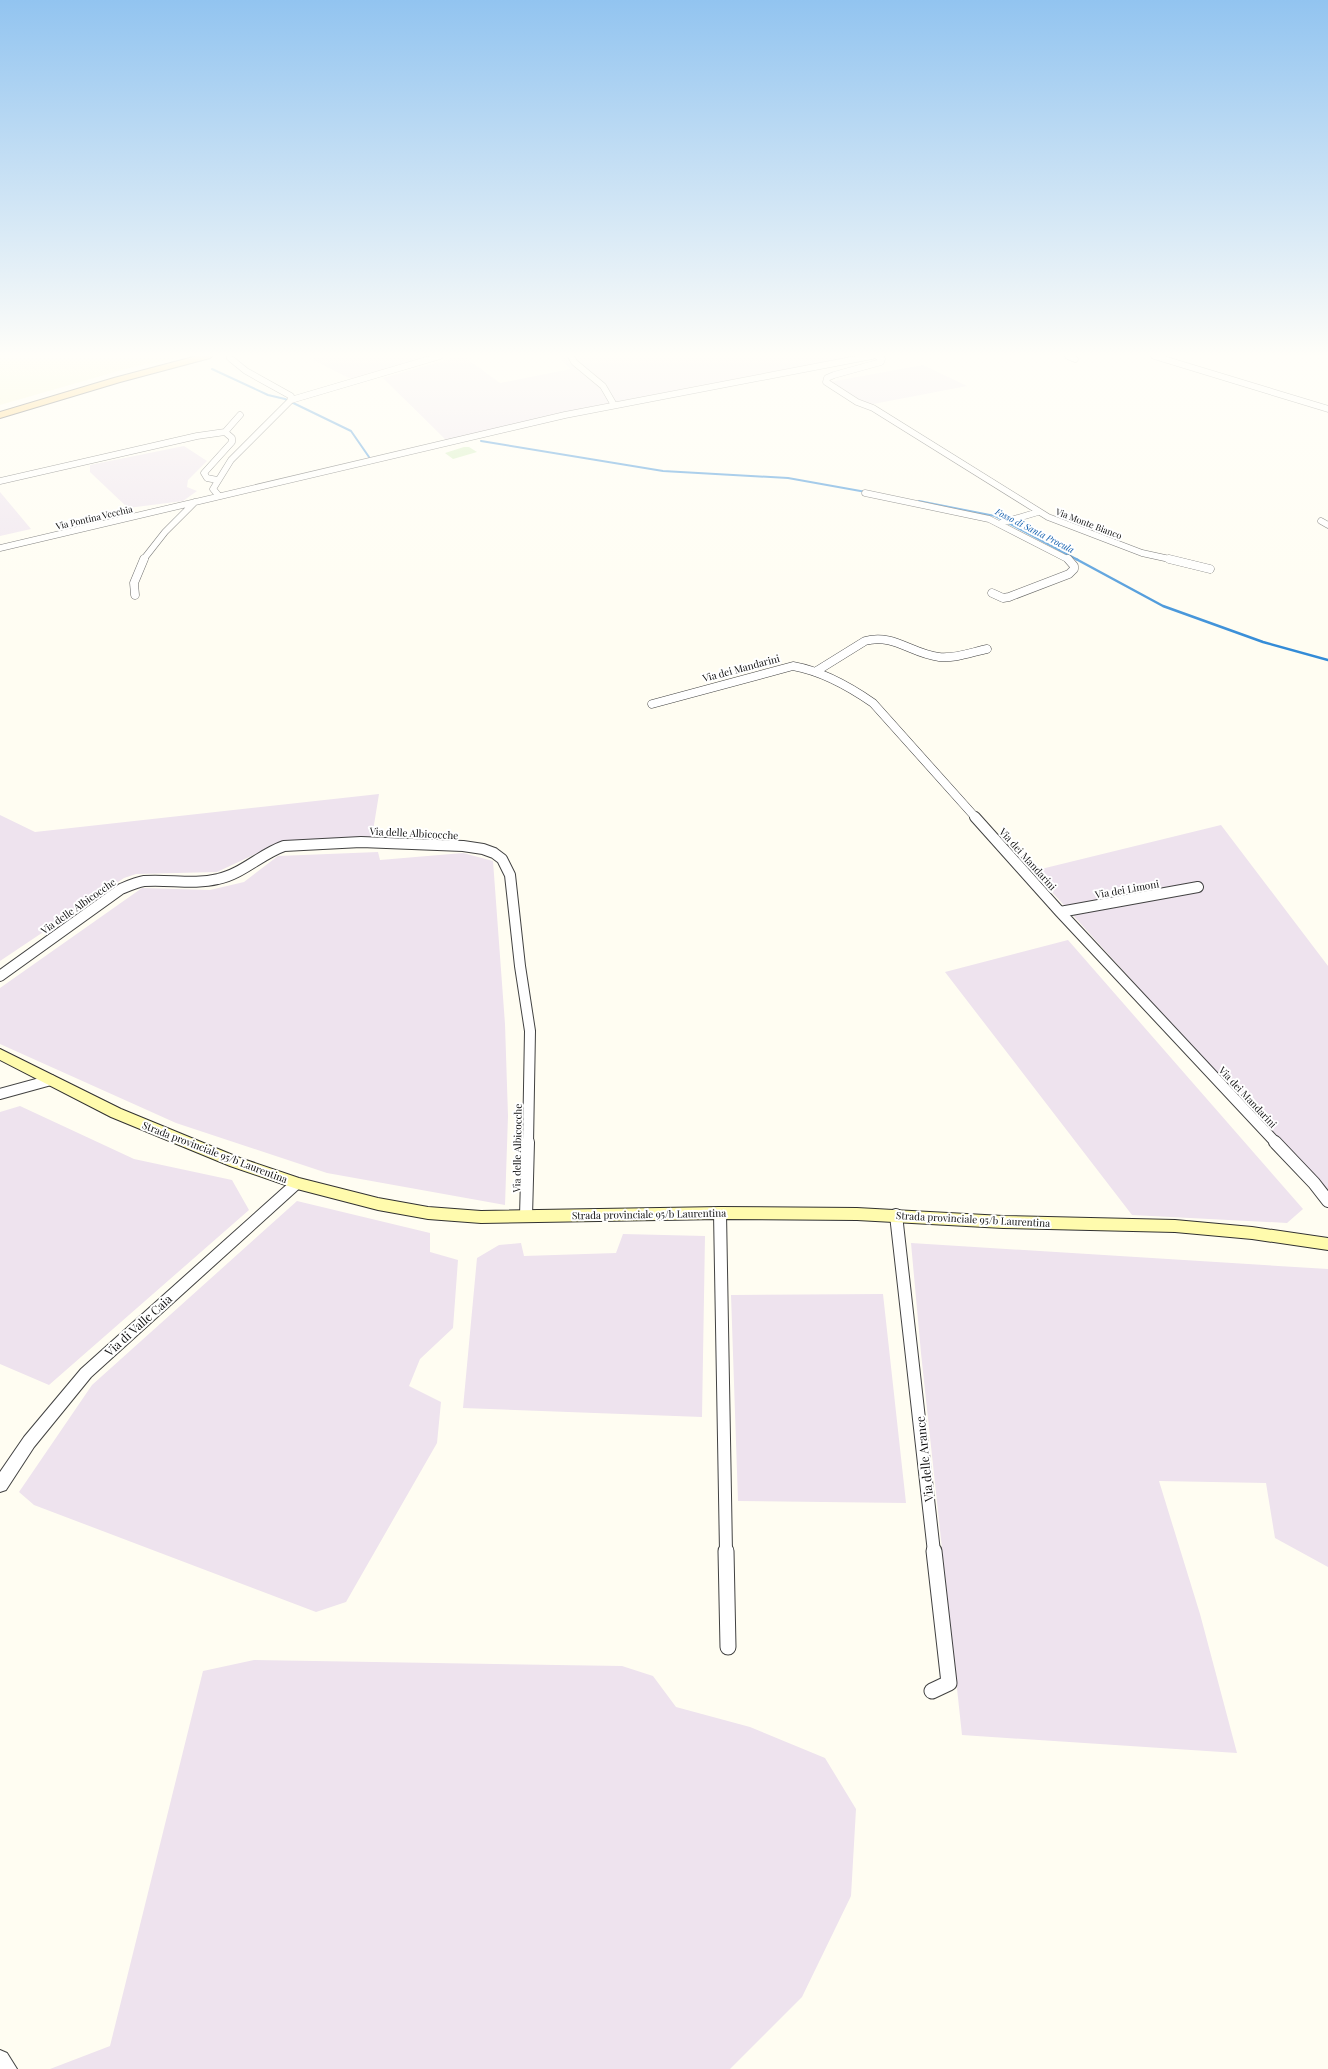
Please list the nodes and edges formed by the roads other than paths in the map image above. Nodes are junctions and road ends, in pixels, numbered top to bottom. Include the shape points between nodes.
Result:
1 (123, 453) edge
2 (222, 453) edge
3 (238, 453) edge
4 (408, 453) edge
5 (944, 453) edge
6 (217, 480) junction
7 (0, 481) edge
8 (865, 493) dead end
9 (219, 496) junction
10 (195, 502) junction
11 (1038, 512) junction
12 (1321, 521) dead end
13 (1001, 523) junction
14 (1328, 525) edge
15 (0, 548) edge
16 (1210, 569) dead end
17 (992, 593) dead end
18 (135, 595) dead end
19 (987, 650) dead end
20 (815, 672) junction
21 (652, 704) dead end
22 (1198, 887) dead end
23 (1060, 912) junction
24 (0, 976) edge
25 (0, 1054) edge
26 (51, 1080) junction
27 (0, 1094) edge
28 (297, 1183) junction
29 (1328, 1201) edge
30 (720, 1213) junction
31 (896, 1215) junction
32 (526, 1216) junction
33 (1328, 1244) edge
34 (0, 1485) edge
35 (728, 1648) dead end
36 (932, 1691) dead end
37 (0, 2060) edge
38 (7, 2069) edge

1 - 7 street
2 - 6 street via 204,473 207,478
3 - 6 street
4 - 9 street, Via Pontina Vecchia
5 - 11 street, Via Monte Bianco
6 - 9 street via 213,491
8 - 13 street via 964,512
9 - 10 street, Via Pontina Vecchia
10 - 15 street, Via Pontina Vecchia
10 - 18 street via 164,533 147,556 135,578
11 - 13 street
11 - 16 street, Via Monte Bianco via 1139,552
12 - 14 street
13 - 17 street via 1069,560 1074,568 1068,574 1009,597 1004,598
19 - 20 street via 937,657 887,639 874,638
20 - 21 street, Via dei Mandarini via 790,666
20 - 23 street, Via dei Mandarini via 859,692 873,703
22 - 23 street, Via dei Limoni
23 - 29 street, Via dei Mandarini
24 - 32 street, Via delle Albicocche via 121,889 136,882 215,880 231,875 273,850 289,846 380,842 468,847 494,853 506,864 510,875 520,966 530,1021
25 - 26 main road, Strada provinciale 95/b Laurentina
26 - 27 street
26 - 28 main road, Strada provinciale 95/b Laurentina via 173,1138
28 - 32 main road, Strada provinciale 95/b Laurentina via 414,1211 468,1217
28 - 34 street, Via di Valle Caia via 86,1373 29,1442
30 - 31 main road, Strada provinciale 95/b Laurentina
30 - 32 main road, Strada provinciale 95/b Laurentina
30 - 35 street
31 - 33 main road, Strada provinciale 95/b Laurentina via 989,1222 1175,1226 1252,1233
31 - 36 street, Via delle Arance via 949,1683
37 - 38 street

